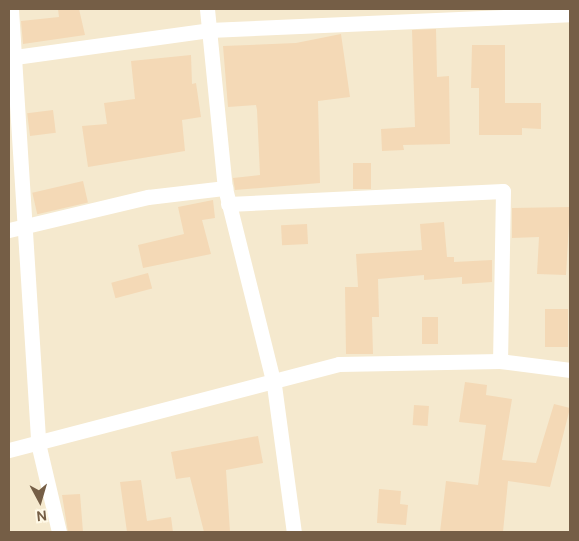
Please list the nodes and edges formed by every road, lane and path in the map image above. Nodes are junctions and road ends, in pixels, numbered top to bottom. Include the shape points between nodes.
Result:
1 (207, 9) edge
2 (570, 14) edge
3 (11, 18) edge
4 (209, 30) junction
5 (15, 57) junction
6 (225, 188) junction
7 (228, 204) junction
8 (16, 228) edge
9 (500, 361) junction
10 (570, 370) edge
11 (274, 385) junction
12 (38, 443) junction
13 (9, 450) edge
14 (58, 532) edge
15 (294, 532) edge

1 - 4 street
2 - 4 street
3 - 5 street
4 - 5 street
4 - 6 street
5 - 8 street
6 - 7 street
6 - 8 street via 148,197
7 - 9 street via 503,191
7 - 11 street
8 - 12 street
9 - 10 street
9 - 11 street via 339,364
11 - 12 street
11 - 15 street
12 - 13 street
12 - 14 street

